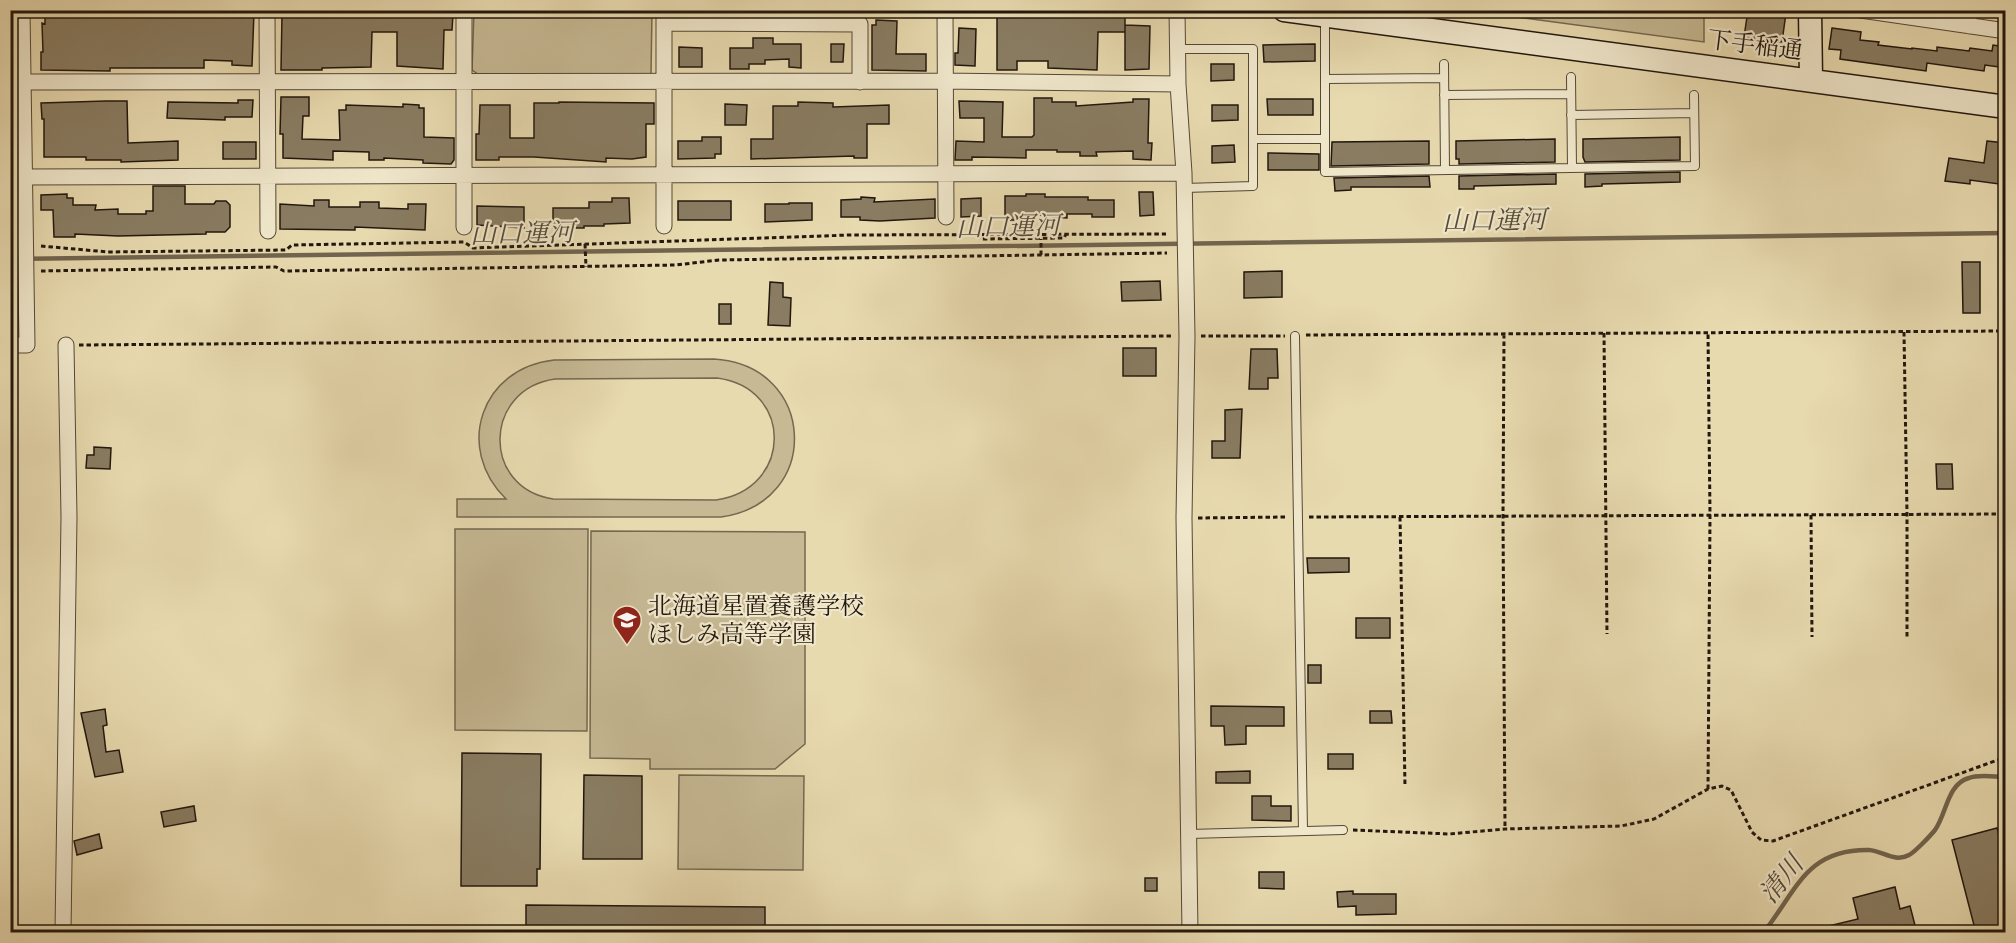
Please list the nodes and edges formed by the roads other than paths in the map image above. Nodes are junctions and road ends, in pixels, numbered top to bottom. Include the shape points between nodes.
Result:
1 (22, 10) edge
2 (267, 10) edge
3 (464, 10) edge
4 (945, 10) edge
5 (1177, 10) edge
6 (1284, 10) edge
7 (1810, 10) edge
8 (1861, 10) edge
9 (1894, 13) edge
10 (1325, 16) junction
11 (664, 17) edge
12 (1969, 18) edge
13 (2006, 31) edge
14 (1178, 49) junction
15 (1444, 64) dead end
16 (1571, 77) dead end
17 (1444, 78) junction
18 (1325, 79) junction
19 (1811, 80) junction
20 (945, 81) junction
21 (23, 82) junction
22 (664, 82) junction
23 (860, 82) junction
24 (267, 83) junction
25 (464, 83) junction
26 (1178, 84) junction
27 (1571, 94) junction
28 (1444, 95) junction
29 (1694, 95) dead end
30 (2006, 107) edge
31 (1694, 113) junction
32 (1571, 115) junction
33 (1253, 139) junction
34 (1325, 139) junction
35 (1572, 168) junction
36 (1445, 170) junction
37 (945, 174) junction
38 (465, 175) junction
39 (665, 175) junction
40 (268, 176) junction
41 (25, 177) junction
42 (1184, 180) junction
43 (18, 203) edge
44 (946, 217) dead end
45 (664, 226) dead end
46 (464, 227) dead end
47 (268, 231) dead end
48 (1295, 336) road end
49 (10, 345) edge
50 (66, 345) road end
51 (1343, 830) road end
52 (1303, 831) junction
53 (1189, 834) junction
54 (63, 933) edge
55 (1190, 933) edge

1 - 21 street
2 - 24 street
3 - 25 street
4 - 20 street
5 - 14 street
6 - 10 street, 下手稲通
7 - 19 street
8 - 9 street
9 - 12 street
10 - 18 lane
10 - 19 street, 下手稲通
11 - 22 street
11 - 23 street via 860,24
12 - 13 street
14 - 26 street
14 - 33 lane via 1253,49
15 - 17 lane
16 - 27 lane
17 - 18 lane
17 - 28 lane
18 - 34 lane
19 - 30 street, 下手稲通
20 - 23 street
20 - 26 street
20 - 37 street
21 - 24 street
21 - 41 street
22 - 23 street
22 - 25 street
22 - 39 street
24 - 25 street
24 - 40 street
25 - 38 street
26 - 42 street
27 - 28 lane
27 - 32 lane
28 - 36 lane
29 - 31 lane
31 - 32 lane
31 - 35 lane via 1695,166
32 - 35 lane
33 - 34 lane
33 - 42 lane via 1253,186
34 - 36 lane via 1325,171
35 - 36 lane
37 - 39 street
37 - 42 street
37 - 44 street
38 - 39 street
38 - 40 street
38 - 46 street
39 - 45 street
40 - 41 street
40 - 47 street
41 - 43 street
42 - 53 street
43 - 49 street via 34,246 27,287 27,345
48 - 52 lane
50 - 54 street via 69,517
51 - 52 lane
52 - 53 lane
53 - 55 street

